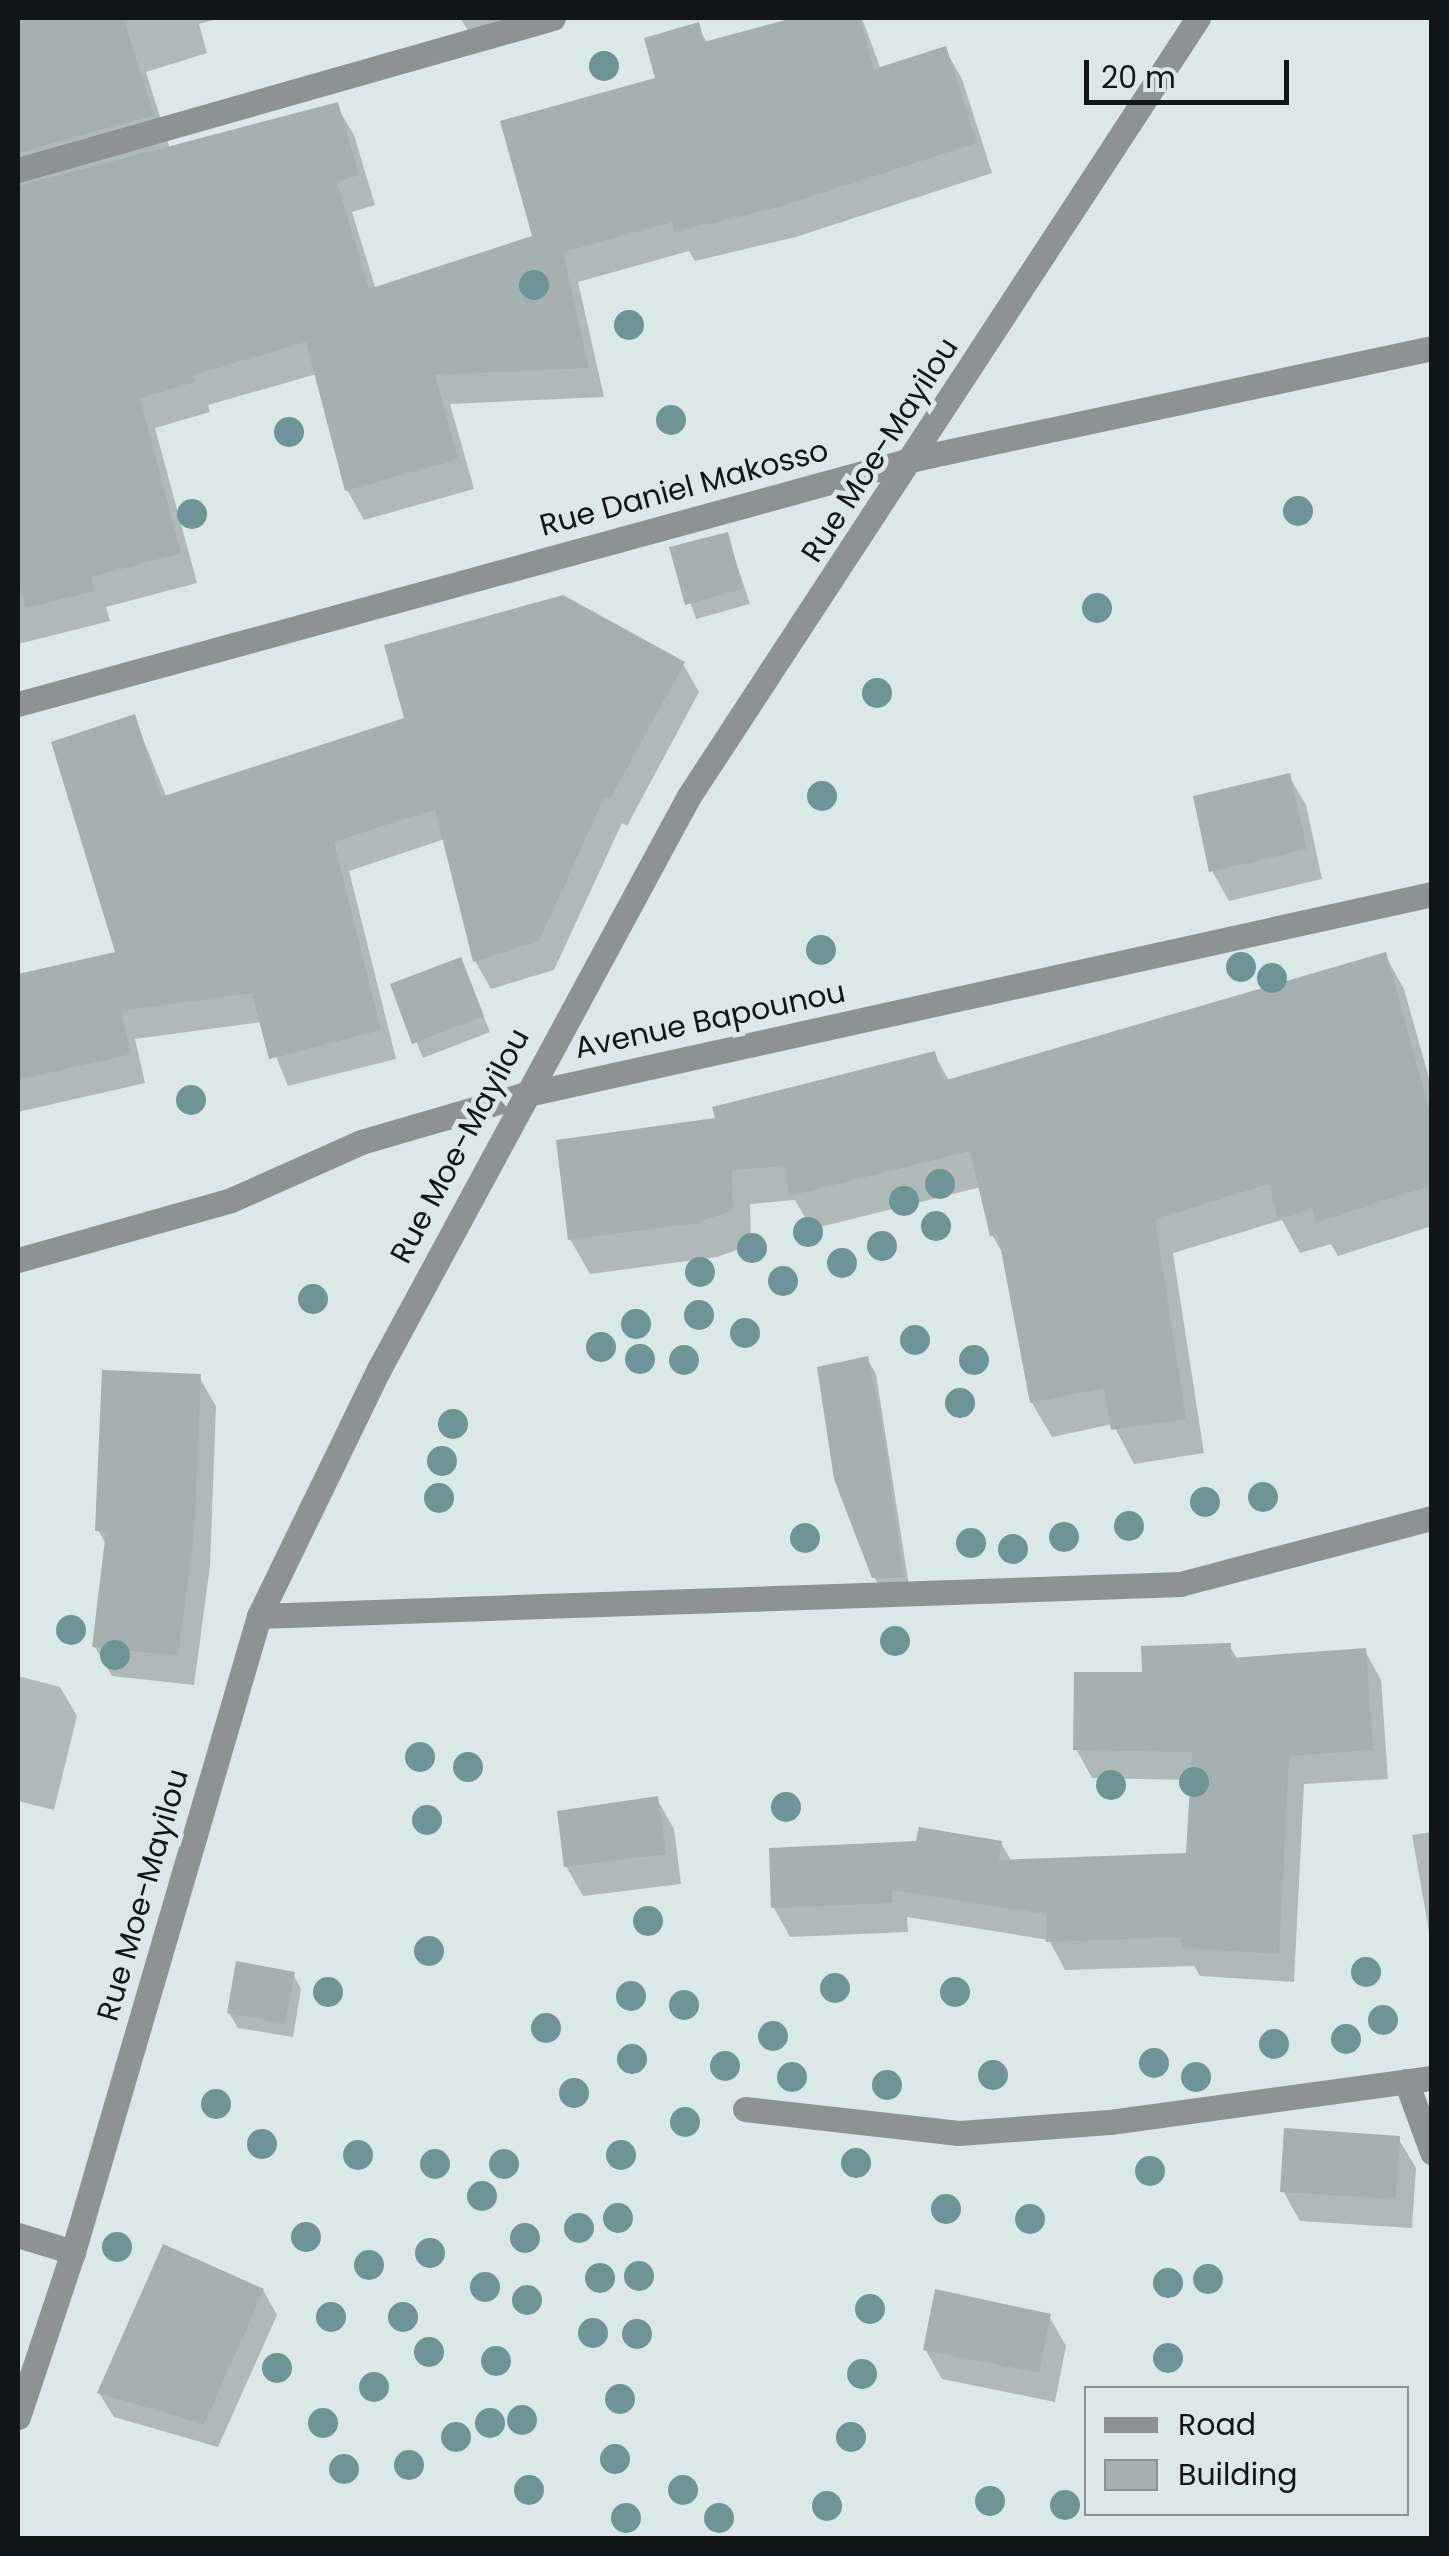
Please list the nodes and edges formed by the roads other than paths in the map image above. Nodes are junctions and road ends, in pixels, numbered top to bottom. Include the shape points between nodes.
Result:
1 (553, 18) edge
2 (1198, 18) edge
3 (18, 170) edge
4 (1432, 348) edge
5 (914, 459) junction
6 (18, 704) edge
7 (1432, 894) edge
8 (522, 1094) junction
9 (18, 1260) edge
10 (1432, 1518) edge
11 (260, 1616) junction
12 (1419, 2080) edge
13 (745, 2109) dead end
14 (1432, 2152) edge
15 (18, 2234) edge
16 (72, 2252) junction
17 (18, 2417) edge

1 - 3 street
2 - 5 street, Rue Moe-Mayilou
4 - 5 street, Rue Daniel Makosso
5 - 6 street, Rue Daniel Makosso
5 - 8 street, Rue Moe-Mayilou via 689,796
7 - 8 street, Avenue Bapounou
8 - 9 street, Avenue Bapounou via 361,1142 231,1200
8 - 11 street, Rue Moe-Mayilou
10 - 11 street via 1180,1584
11 - 16 street, Rue Moe-Mayilou
12 - 13 street via 1110,2122 959,2132
12 - 14 street
15 - 16 street
16 - 17 street, Rue Moe-Mayilou

